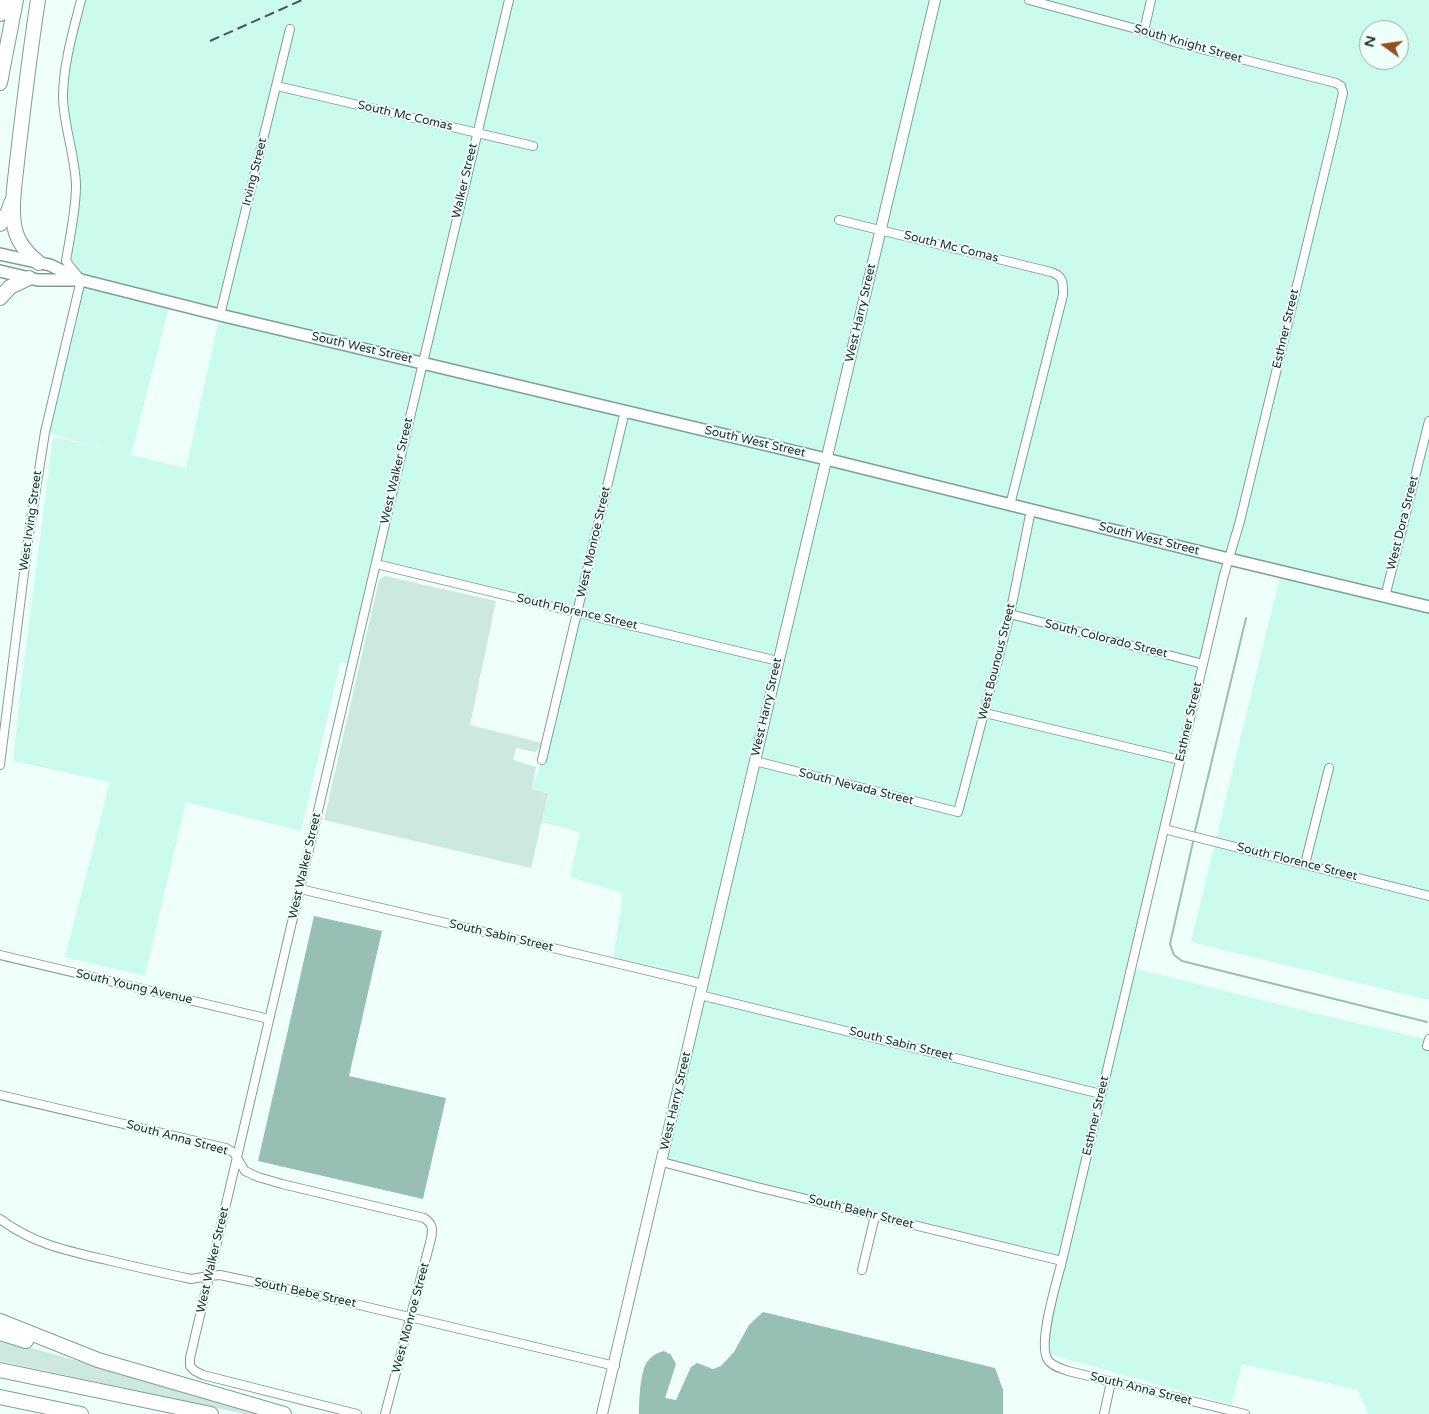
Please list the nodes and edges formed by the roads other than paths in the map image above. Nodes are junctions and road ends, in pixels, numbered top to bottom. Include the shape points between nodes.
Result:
1 (2, 0) edge
2 (16, 0) edge
3 (38, 0) edge
4 (81, 0) edge
5 (509, 0) edge
6 (935, 0) edge
7 (1029, 0) edge
8 (1151, 0) edge
9 (0, 14) edge
10 (290, 29) dead end
11 (1144, 31) junction
12 (0, 83) edge
13 (277, 86) junction
14 (1343, 93) joint
15 (477, 132) junction
16 (533, 146) dead end
17 (13, 197) junction
18 (839, 220) dead end
19 (0, 224) edge
20 (880, 230) junction
21 (0, 254) edge
22 (39, 263) junction
23 (0, 271) edge
24 (29, 278) junction
25 (81, 280) junction
26 (0, 298) edge
27 (220, 315) junction
28 (422, 362) junction
29 (625, 411) junction
30 (1429, 421) edge
31 (826, 459) junction
32 (1010, 504) junction
33 (1031, 510) junction
34 (1228, 559) junction
35 (376, 564) junction
36 (1385, 597) junction
37 (1429, 608) edge
38 (577, 612) junction
39 (1010, 614) junction
40 (778, 661) junction
41 (1203, 664) junction
42 (985, 713) junction
43 (1, 744) edge
44 (542, 760) dead end
45 (1180, 760) junction
46 (755, 761) junction
47 (0, 765) edge
48 (1329, 768) dead end
49 (958, 812) joint
50 (1164, 829) junction
51 (1305, 864) junction
52 (300, 889) junction
53 (1429, 896) edge
54 (0, 955) edge
55 (703, 984) junction
56 (700, 995) junction
57 (269, 1019) junction
58 (1101, 1094) junction
59 (0, 1095) edge
60 (236, 1158) junction
61 (662, 1162) junction
62 (876, 1216) junction
63 (0, 1219) edge
64 (430, 1222) joint
65 (1062, 1261) junction
66 (862, 1270) dead end
67 (209, 1276) junction
68 (411, 1318) junction
69 (0, 1321) edge
70 (0, 1334) edge
71 (1046, 1353) joint
72 (83, 1355) junction
73 (614, 1366) junction
74 (0, 1370) edge
75 (1111, 1382) junction
76 (0, 1397) edge
77 (0, 1407) edge
78 (49, 1407) junction
79 (81, 1414) edge
80 (211, 1414) edge
81 (284, 1414) edge
82 (356, 1414) edge
83 (385, 1414) edge
84 (602, 1414) edge
85 (1104, 1414) edge
86 (1245, 1414) edge

1 - 9 highway
2 - 12 highway
3 - 17 highway
4 - 25 street via 65,69 63,98 76,184 66,260
5 - 15 street, Walker Street
6 - 20 street, West Harry Street
7 - 11 street, South Knight Street
8 - 11 street
10 - 13 street, Irving Street
11 - 14 street, South Knight Street via 1174,42 1336,83
13 - 15 street, South Mc Comas
13 - 27 street, Irving Street
14 - 34 street, Esthner Street via 1240,521
15 - 16 street, South Mc Comas
15 - 28 street, Walker Street
17 - 19 highway
17 - 22 highway via 15,232 23,248
18 - 20 street, South Mc Comas
20 - 31 street, West Harry Street
20 - 32 street, South Mc Comas via 1051,272 1058,274 1063,282
21 - 22 main road, South West Street
22 - 25 main road, South West Street
23 - 24 main road, South West Street
24 - 25 main road, South West Street
24 - 26 highway via 10,288
25 - 27 main road, South West Street
25 - 43 street, West Irving Street via 45,432
27 - 28 main road, South West Street
28 - 29 main road, South West Street
28 - 35 street, West Walker Street
29 - 31 main road, South West Street
29 - 38 street, West Monroe Street
30 - 36 street, West Dora Street
31 - 32 main road, South West Street
31 - 40 street, West Harry Street
32 - 33 main road, South West Street
33 - 34 main road, South West Street
33 - 39 street, West Bounous Street
34 - 36 main road, South West Street
34 - 41 street, Esthner Street
35 - 38 street, South Florence Street
35 - 52 street, West Walker Street
36 - 37 main road, South West Street
38 - 40 street, South Florence Street
38 - 44 street, West Monroe Street
39 - 41 street, South Colorado Street
39 - 42 street, West Bounous Street
40 - 46 street, West Harry Street
41 - 45 street, Esthner Street
42 - 45 street
42 - 49 street, West Bounous Street
43 - 47 street, West Irving Street
45 - 50 street, Esthner Street
46 - 49 street, South Nevada Street
46 - 55 street, West Harry Street
48 - 51 street
50 - 51 street, South Florence Street
50 - 58 street, Esthner Street
51 - 53 street, South Florence Street
52 - 55 street, South Sabin Street
52 - 57 street, West Walker Street
54 - 57 street, South Young Avenue
55 - 56 street, West Harry Street
56 - 58 street, South Sabin Street
56 - 61 street, West Harry Street
57 - 60 street, West Walker Street
58 - 65 street, Esthner Street
59 - 60 street, South Anna Street via 226,1148
60 - 64 street, South Anna Street via 245,1171 258,1177
60 - 67 street, West Walker Street
61 - 62 street, South Baehr Street
61 - 73 street, West Harry Street
62 - 65 street, South Baehr Street
62 - 66 street
63 - 67 street, South Bebe Street via 22,1234 66,1251 191,1279
64 - 68 street, West Monroe Street via 432,1239
65 - 71 street, Esthner Street via 1047,1324
67 - 68 street, South Bebe Street via 220,1275
67 - 82 street, West Walker Street via 190,1358 190,1366 195,1371
68 - 73 street, South Bebe Street
68 - 83 street, West Monroe Street
69 - 72 highway
70 - 72 highway
71 - 75 street, South Anna Street via 1054,1366
72 - 81 highway
73 - 84 street, West Harry Street
74 - 80 highway
75 - 85 street
75 - 86 street, South Anna Street
76 - 78 highway
77 - 78 highway
78 - 79 highway

